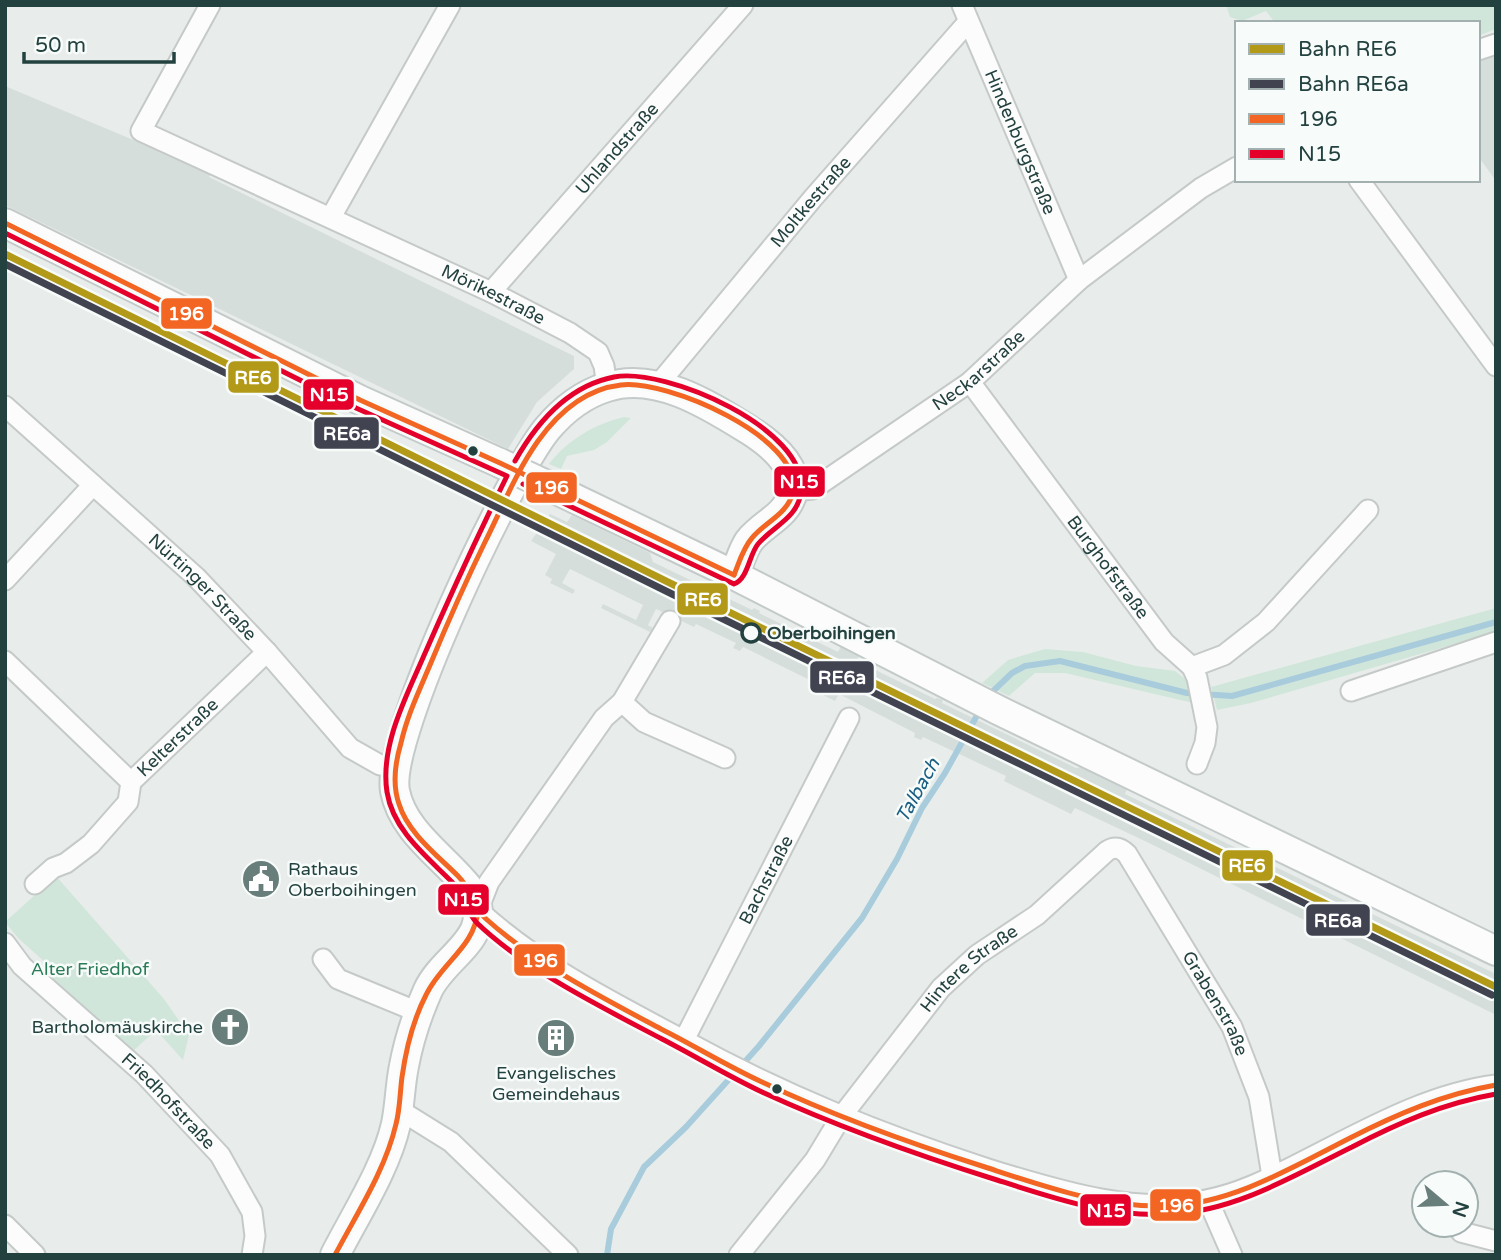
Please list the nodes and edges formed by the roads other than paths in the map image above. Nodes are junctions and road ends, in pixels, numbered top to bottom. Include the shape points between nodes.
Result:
1 (210, 5) edge
2 (450, 5) edge
3 (743, 5) edge
4 (965, 13) edge
5 (1235, 168) edge
6 (1360, 182) edge
7 (331, 217) junction
8 (5, 223) edge
9 (1079, 280) junction
10 (491, 292) junction
11 (1496, 366) edge
12 (970, 382) junction
13 (657, 386) junction
14 (607, 387) junction
15 (5, 406) edge
16 (93, 485) junction
17 (793, 491) junction
18 (1368, 510) dead end
19 (734, 575) junction
20 (5, 580) edge
21 (670, 621) dead end
22 (1496, 642) edge
23 (267, 652) junction
24 (5, 661) edge
25 (1192, 667) junction
26 (1351, 691) dead end
27 (622, 702) junction
28 (849, 718) dead end
29 (725, 758) dead end
30 (1197, 764) dead end
31 (396, 766) junction
32 (131, 782) junction
33 (1120, 849) joint
34 (36, 884) dead end
35 (478, 910) junction
36 (5, 943) edge
37 (1496, 951) edge
38 (323, 960) dead end
39 (418, 1012) junction
40 (684, 1041) junction
41 (1496, 1085) edge
42 (398, 1109) junction
43 (841, 1117) junction
44 (1272, 1176) junction
45 (1208, 1200) junction
46 (5, 1225) edge
47 (35, 1255) edge
48 (251, 1255) edge
49 (335, 1255) edge
50 (568, 1255) edge
51 (739, 1255) edge
52 (1232, 1255) edge

1 - 7 street, Mörikestraße via 141,131
2 - 7 street
3 - 10 street, Uhlandstraße
4 - 9 street, Hindenburgstraße
4 - 13 street, Moltkestraße
5 - 9 street, Neckarstraße
6 - 11 street
7 - 10 street, Mörikestraße
8 - 19 main road, bridge via 360,400
9 - 12 street, Neckarstraße
10 - 14 street, Mörikestraße via 598,352
12 - 17 street, Neckarstraße via 813,489
12 - 25 street, Burghofstraße via 1164,642
13 - 14 main road via 630,383
13 - 17 main road via 695,399 762,438 789,468
14 - 31 main road via 560,415 525,462 453,610 410,717
15 - 16 street, Nürtinger Straße
16 - 20 street
16 - 23 street, Nürtinger Straße via 196,577
17 - 19 main road via 781,514 749,541
18 - 25 street via 1266,622 1230,651
19 - 37 main road via 998,710
21 - 27 street
22 - 26 street
23 - 31 street, Nürtinger Straße via 350,748 380,765
23 - 32 street, Kelterstraße
24 - 32 street
25 - 30 street, Burghofstraße via 1207,734
27 - 29 street via 644,722
27 - 35 street via 604,718 489,882
28 - 40 street, Bachstraße
31 - 35 main road via 394,787 411,827 471,891
32 - 34 street, Kelterstraße via 128,802 91,844
33 - 43 street, Hintere Straße via 1107,851 1037,915 977,955 941,988
33 - 44 street, Grabenstraße via 1232,1027 1259,1097
35 - 39 main road via 471,937 432,982
35 - 40 street via 559,972
36 - 48 street, Friedhofstraße via 22,966 144,1074 220,1155 252,1212 255,1236
38 - 39 street via 338,979
39 - 42 main road
40 - 43 street
41 - 44 street via 1470,1088 1405,1112
42 - 49 main road via 386,1153
42 - 50 street via 451,1142
43 - 45 street via 1038,1184 1119,1202 1166,1206
43 - 51 street, Hintere Straße via 815,1160
44 - 45 street
45 - 52 street
46 - 47 street

